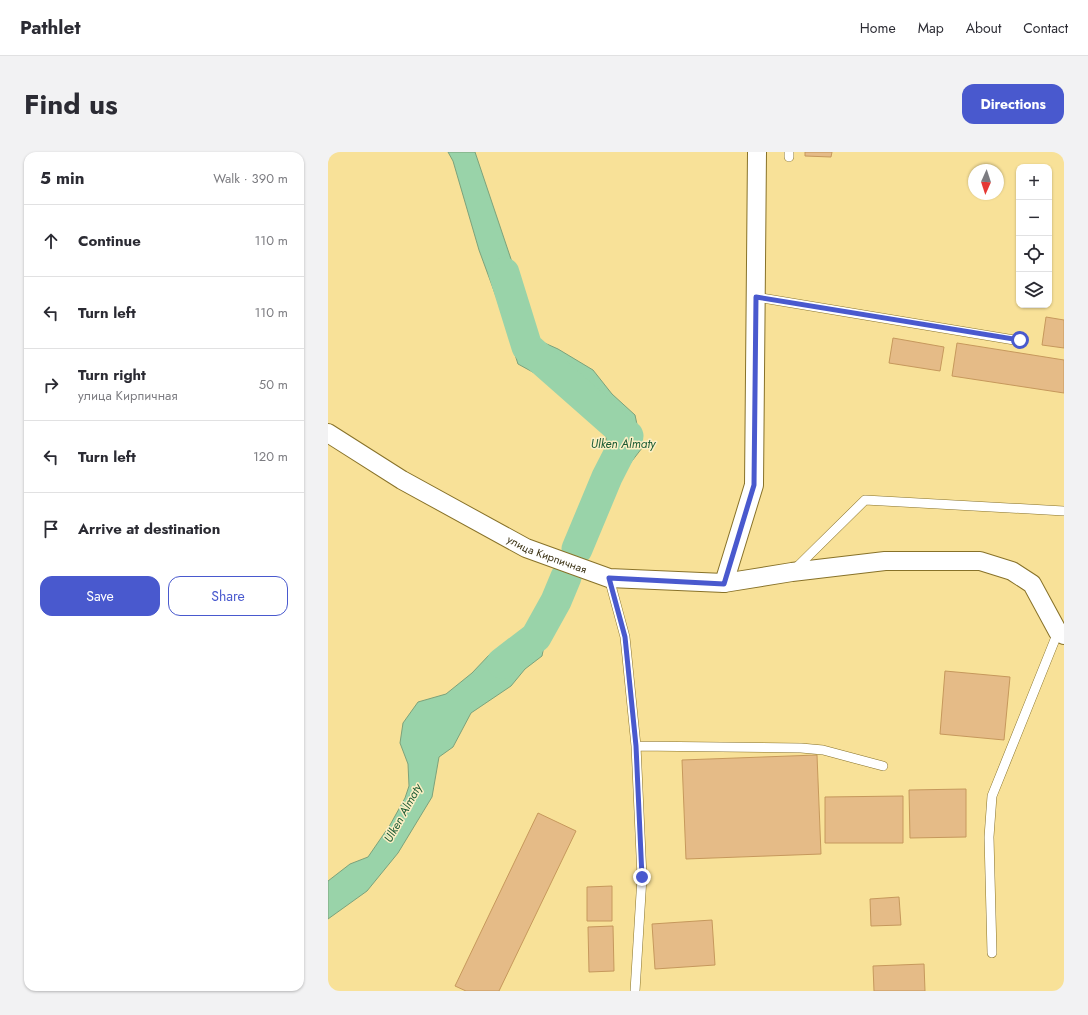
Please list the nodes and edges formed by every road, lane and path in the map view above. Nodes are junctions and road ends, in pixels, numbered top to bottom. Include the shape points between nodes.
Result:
1 (757, 152) edge
2 (756, 297) junction
3 (1020, 340) dead end
4 (328, 433) edge
5 (1064, 511) edge
6 (792, 572) junction
7 (609, 578) junction
8 (724, 584) junction
9 (1061, 634) edge
10 (636, 746) junction
11 (883, 766) dead end
12 (992, 953) dead end
13 (635, 991) edge

1 - 2 street
2 - 3 lane
2 - 8 street via 754,485
4 - 7 street, улица Кирпичная via 402,480 526,548
5 - 6 lane via 866,500
6 - 8 street, улица Кирпичная
6 - 9 street, улица Кирпичная via 885,561 980,561 1012,571 1032,584
7 - 8 street, улица Кирпичная
7 - 10 lane via 625,637
9 - 12 lane via 992,796 989,837
10 - 11 lane via 823,750
10 - 13 lane via 642,877

